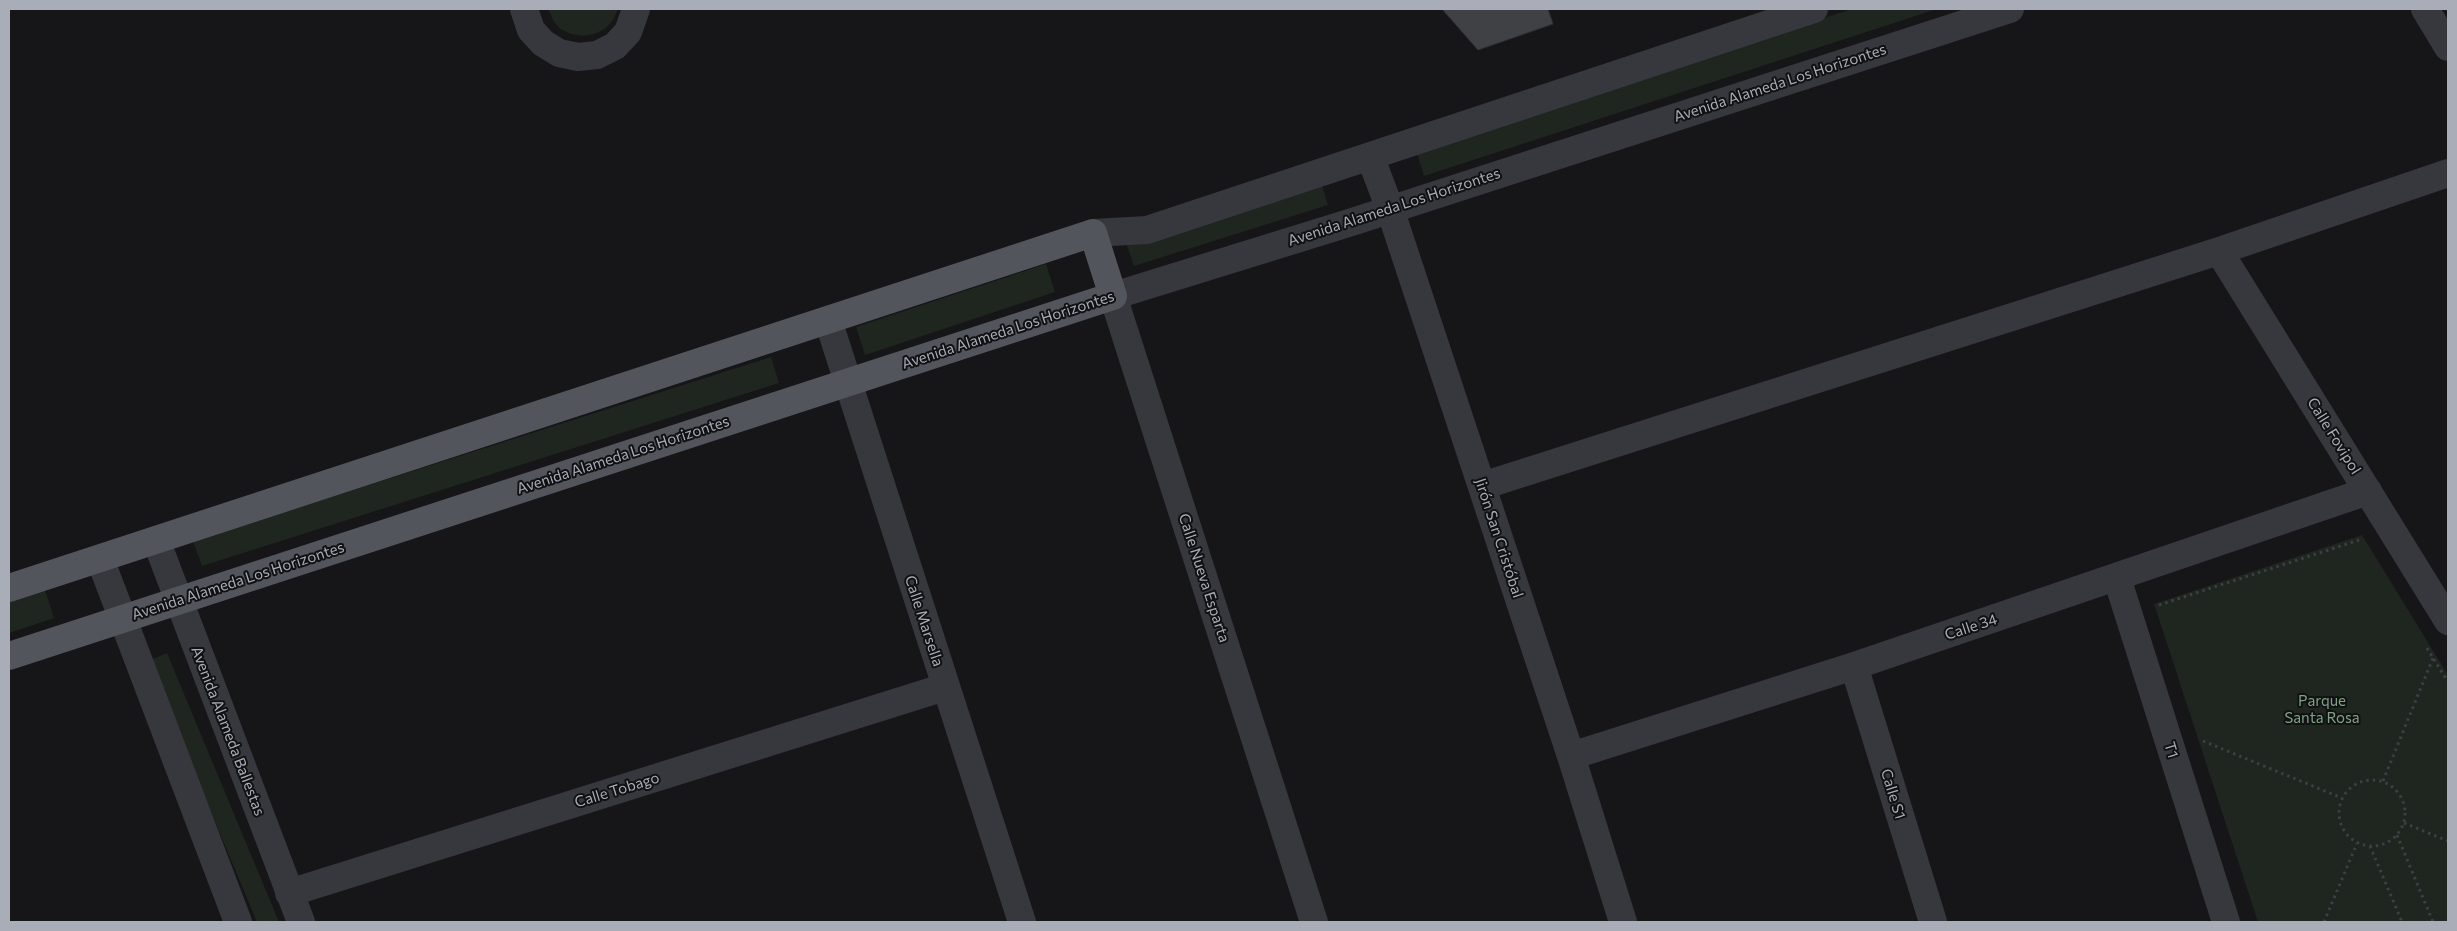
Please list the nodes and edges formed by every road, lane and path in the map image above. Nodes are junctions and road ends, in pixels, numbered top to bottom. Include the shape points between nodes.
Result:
1 (524, 9) edge
2 (636, 9) edge
3 (1814, 9) edge
4 (2010, 9) edge
5 (2424, 9) edge
6 (2448, 47) edge
7 (1370, 156) junction
8 (2448, 173) edge
9 (1390, 209) junction
10 (1093, 233) junction
11 (2219, 251) junction
12 (1113, 296) junction
13 (828, 320) junction
14 (848, 382) junction
15 (1482, 486) junction
16 (2368, 491) junction
17 (2361, 539) dead end
18 (156, 540) junction
19 (100, 559) junction
20 (2117, 578) junction
21 (9, 588) edge
22 (179, 601) junction
23 (2162, 614) dead end
24 (124, 619) junction
25 (2448, 621) edge
26 (2423, 641) dead end
27 (9, 656) edge
28 (2433, 658) junction
29 (1854, 666) junction
30 (2448, 682) edge
31 (945, 687) junction
32 (2200, 732) dead end
33 (2203, 741) junction
34 (2206, 750) dead end
35 (1571, 756) junction
36 (2383, 781) junction
37 (2342, 798) junction
38 (2404, 823) junction
39 (2397, 835) junction
40 (2448, 841) edge
41 (2357, 843) junction
42 (2370, 846) junction
43 (289, 893) junction
44 (230, 920) edge
45 (301, 922) edge
46 (1022, 922) edge
47 (1314, 922) edge
48 (1624, 922) edge
49 (1933, 922) edge
50 (2226, 922) edge
51 (2324, 922) edge
52 (2402, 922) edge
53 (2433, 922) edge

1 - 2 street via 531,30 544,43 559,53 578,57 597,55 615,46 628,32
3 - 7 street
4 - 9 street, Avenida Alameda Los Horizontes
5 - 6 street
7 - 9 street, Jirón San Cristóbal
7 - 10 street via 1147,230
8 - 11 street
9 - 12 street, Avenida Alameda Los Horizontes
9 - 15 street, Jirón San Cristóbal
10 - 12 main road, Calle Nueva Esparta
10 - 13 main road
11 - 15 street
11 - 16 street, Calle Fovipol
12 - 14 main road, Avenida Alameda Los Horizontes
12 - 47 street, Calle Nueva Esparta
13 - 14 street, Calle Marsella
13 - 18 main road
14 - 22 main road, Avenida Alameda Los Horizontes
14 - 31 street, Calle Marsella
15 - 35 street, Jirón San Cristóbal
16 - 20 street, Calle 34
16 - 25 street, Calle Fovipol
17 - 23 path via 2159,605
18 - 19 main road
18 - 22 street, Avenida Alameda Ballestas
19 - 21 main road
19 - 24 street
20 - 29 street, Calle 34
20 - 50 street, T1
22 - 24 main road, Avenida Alameda Los Horizontes
22 - 43 street, Avenida Alameda Ballestas
24 - 27 main road, Avenida Alameda Los Horizontes
24 - 44 street
26 - 28 path
28 - 30 path
28 - 36 path
29 - 35 street, Calle 34
29 - 49 street, Calle S1
31 - 43 street, Calle Tobago
31 - 46 street, Calle Marsella
32 - 33 path
33 - 34 path
33 - 37 path
35 - 48 street, Jirón San Cristóbal
36 - 37 path via 2362,781 2350,787
36 - 38 path via 2398,791 2404,802
37 - 41 path via 2338,810 2340,824
38 - 39 path
38 - 40 path
39 - 42 path via 2383,845
39 - 53 path
41 - 42 path
41 - 51 path
42 - 52 path
43 - 45 street, Avenida Alameda Ballestas

